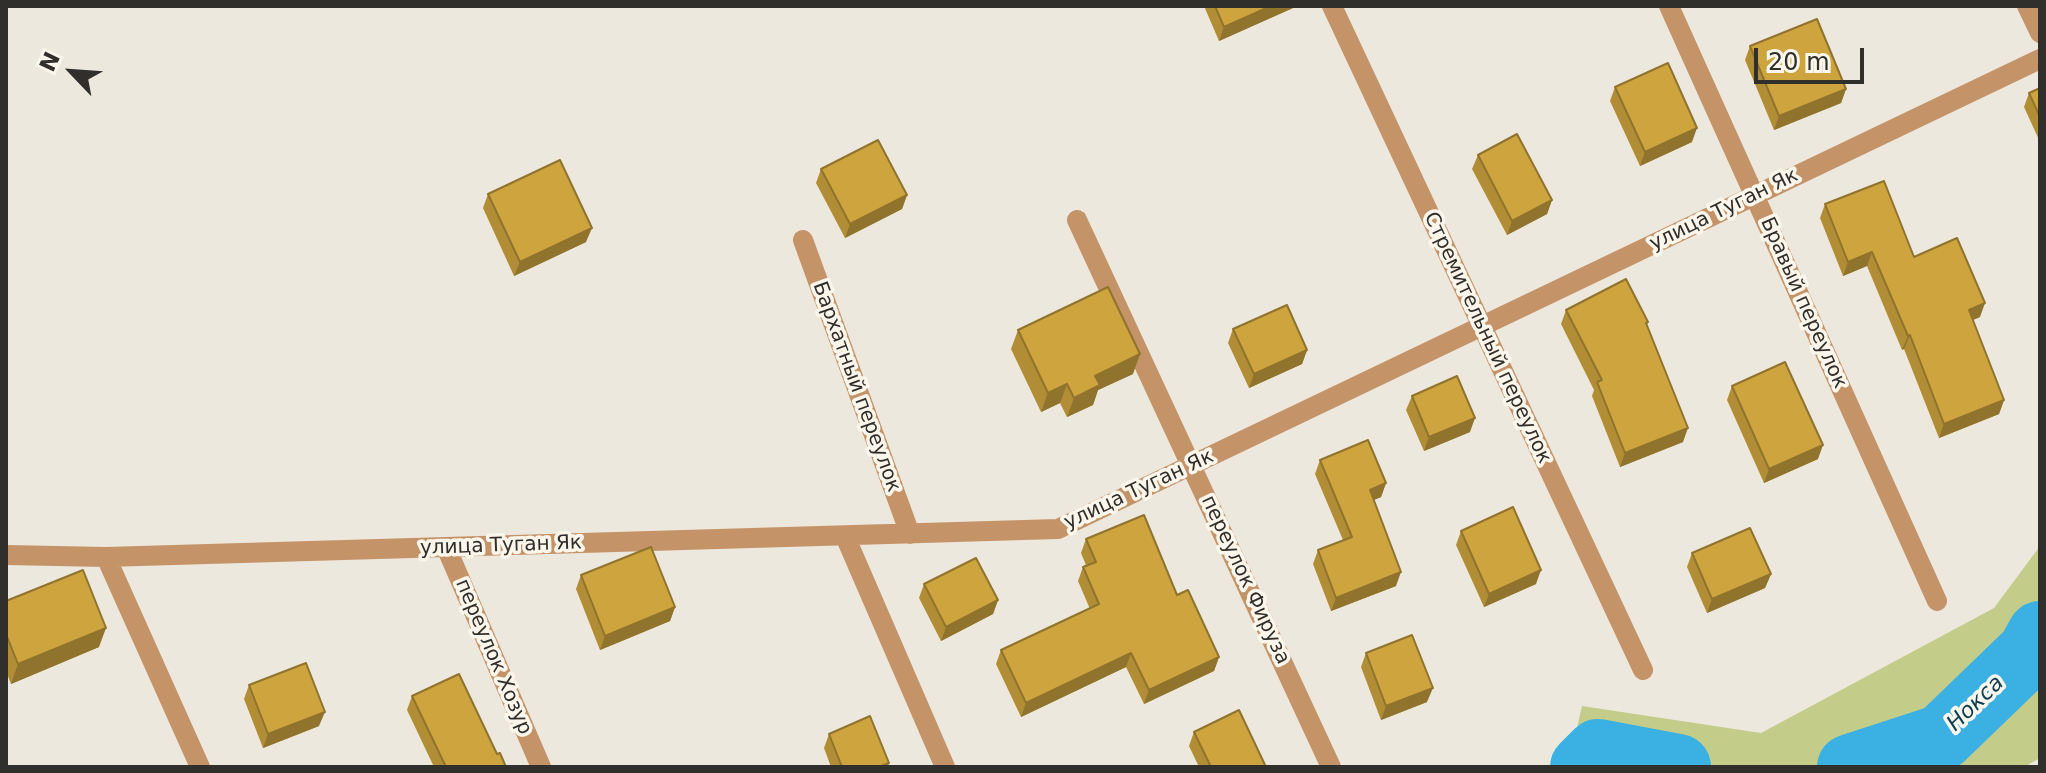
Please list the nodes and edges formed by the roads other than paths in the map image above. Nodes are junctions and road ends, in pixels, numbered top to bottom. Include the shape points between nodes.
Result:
1 (1332, 6) edge
2 (1669, 6) edge
3 (2027, 6) edge
4 (2040, 33) edge
5 (2040, 59) edge
6 (1754, 196) junction
7 (1077, 220) dead end
8 (803, 240) dead end
9 (1482, 326) junction
10 (1192, 466) junction
11 (910, 534) junction
12 (845, 536) junction
13 (446, 547) junction
14 (6, 555) edge
15 (106, 557) junction
16 (1937, 601) dead end
17 (1643, 670) dead end
18 (200, 767) edge
19 (541, 767) edge
20 (945, 767) edge
21 (1331, 767) edge

1 - 9 street, Стремительный переулок
2 - 6 street, Бравый переулок
3 - 4 street
5 - 6 street, улица Туган Як
6 - 9 street, улица Туган Як
6 - 16 street, Бравый переулок
7 - 10 street, переулок Фируза
8 - 11 street, Бархатный переулок
9 - 10 street, улица Туган Як
9 - 17 street, Стремительный переулок
10 - 11 street, улица Туган Як via 1058,529
10 - 21 street, переулок Фируза
11 - 12 street, улица Туган Як
12 - 13 street, улица Туган Як
12 - 20 street
13 - 15 street, улица Туган Як
13 - 19 street, переулок Хозур
14 - 15 street, улица Туган Як
15 - 18 street

